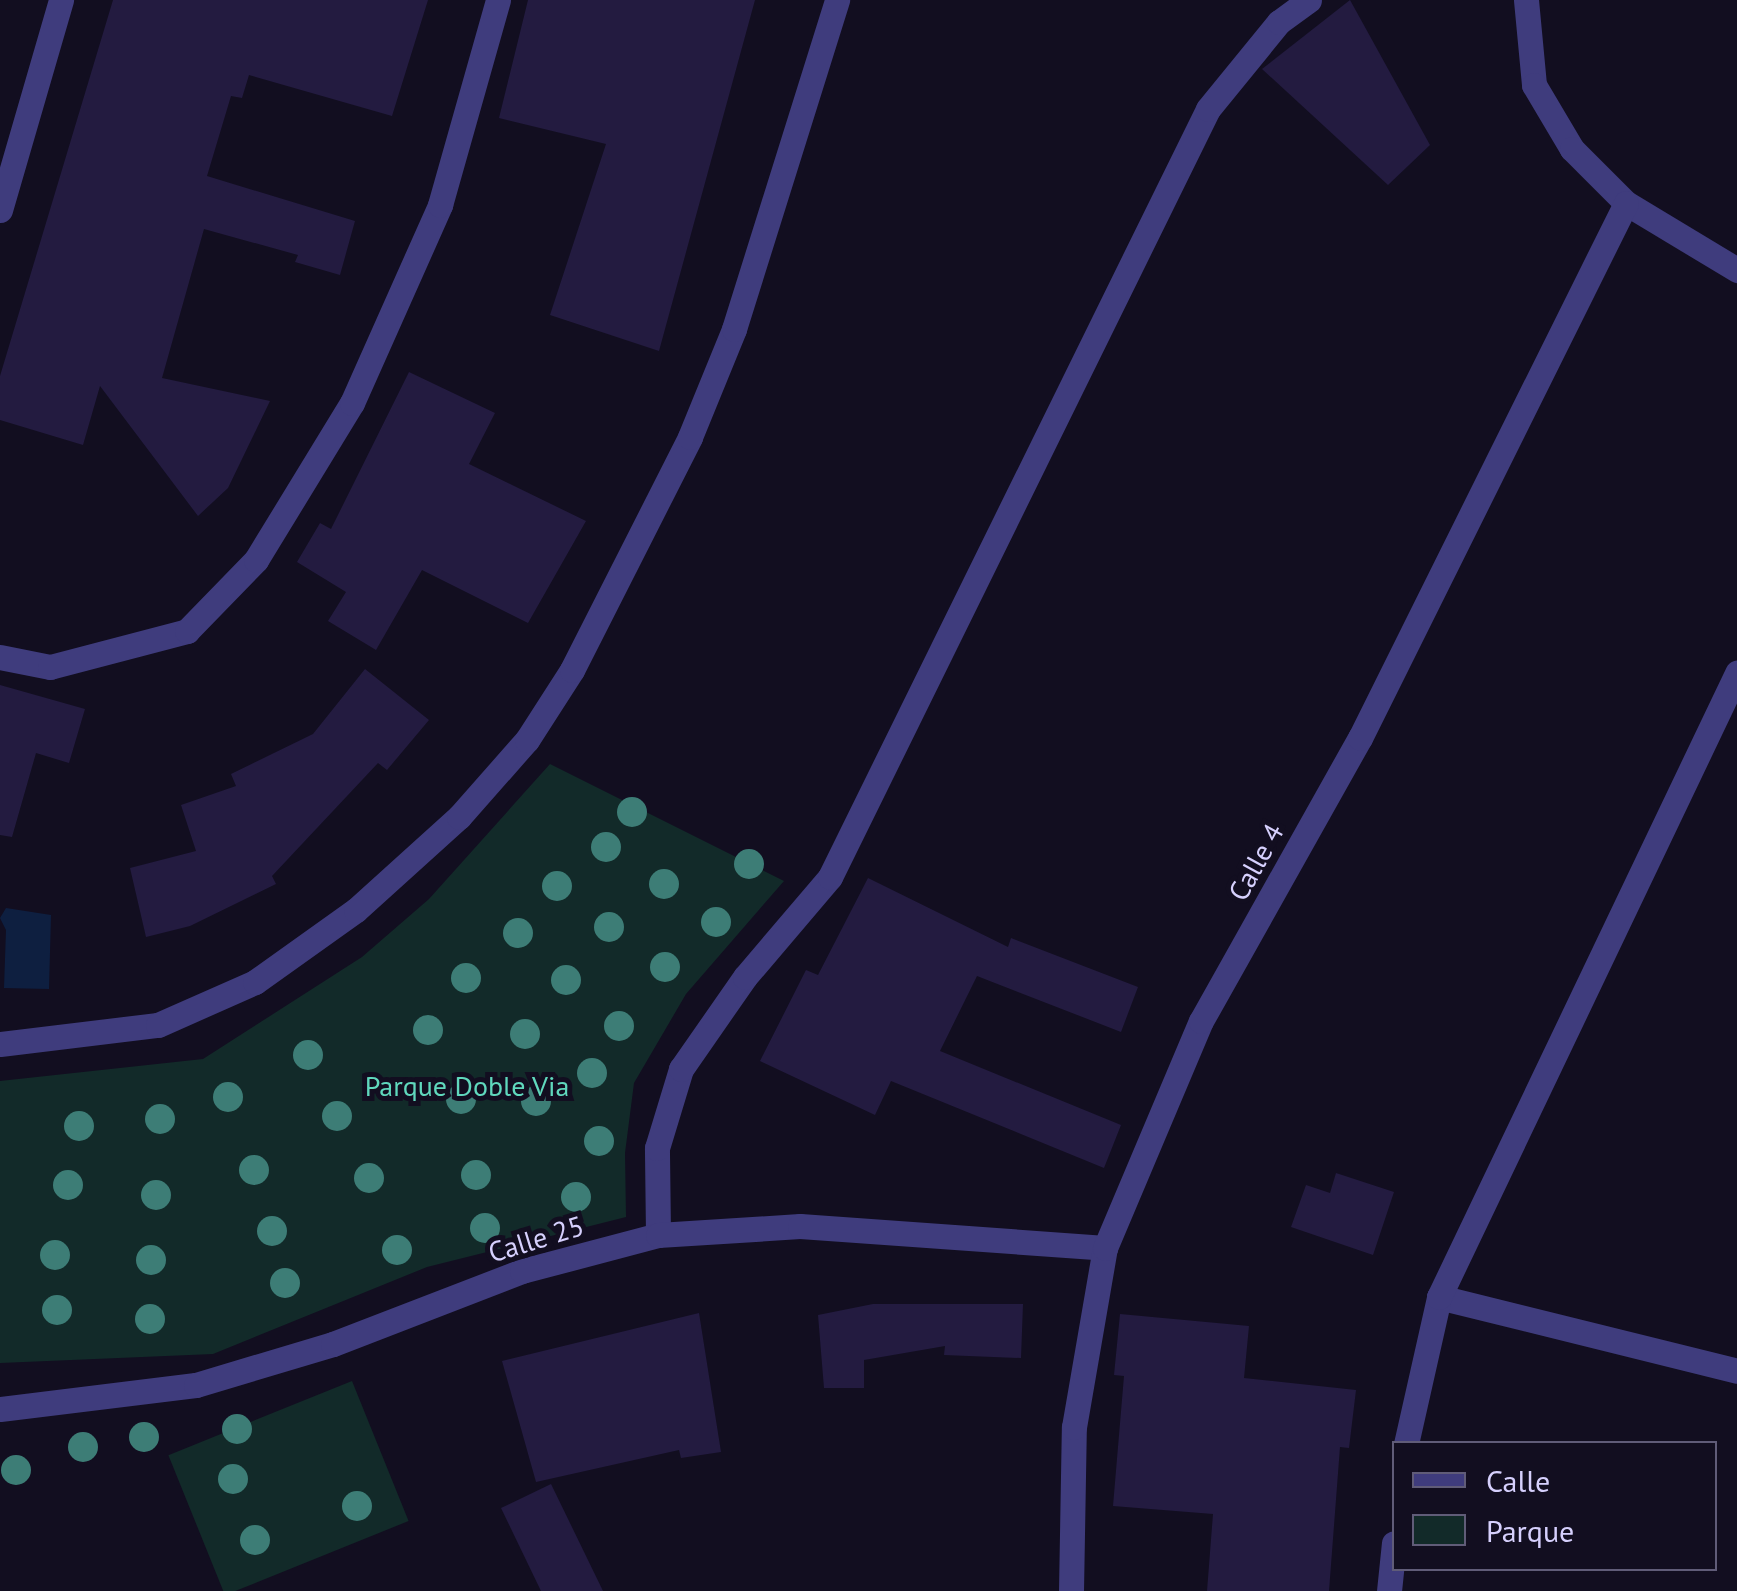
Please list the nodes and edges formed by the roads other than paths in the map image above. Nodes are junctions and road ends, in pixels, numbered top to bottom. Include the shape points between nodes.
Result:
1 (61, 0) edge
2 (498, 0) edge
3 (837, 0) edge
4 (1308, 0) edge
5 (1526, 0) edge
6 (1626, 202) junction
7 (0, 210) edge
8 (1737, 270) edge
9 (0, 657) edge
10 (1737, 673) edge
11 (0, 1044) edge
12 (658, 1234) junction
13 (1104, 1248) junction
14 (1439, 1297) junction
15 (1737, 1371) edge
16 (0, 1409) edge
17 (1407, 1441) edge
18 (1392, 1562) edge
19 (1072, 1591) edge
20 (1389, 1591) edge

1 - 7 street
2 - 9 street via 440,205 352,403 256,560 187,631 50,667
3 - 11 street via 734,329 690,437 572,670 527,740 459,817 370,896 254,982 158,1024
4 - 12 street via 1279,22 1208,110 830,877 746,977 681,1069 657,1148
5 - 6 street via 1534,86 1572,149
6 - 8 street
6 - 13 street, Calle 4 via 1360,738 1201,1020
10 - 14 street
12 - 13 street, Calle 25 via 800,1226
12 - 16 street, Calle 25 via 522,1272 333,1344 196,1385
13 - 19 street, Calle 4 via 1074,1426
14 - 15 street
14 - 17 street
18 - 20 street

